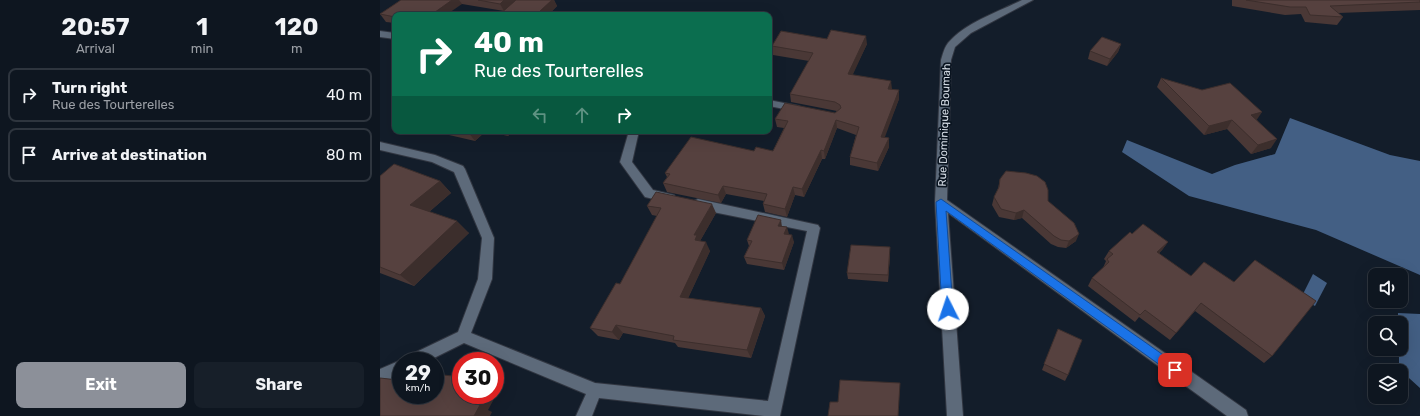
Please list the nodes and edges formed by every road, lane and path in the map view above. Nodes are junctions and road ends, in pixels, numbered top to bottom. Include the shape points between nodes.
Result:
1 (1030, 0) edge
2 (380, 34) edge
3 (392, 36) edge
4 (772, 104) edge
5 (806, 110) edge
6 (633, 134) edge
7 (380, 146) edge
8 (941, 202) junction
9 (463, 336) junction
10 (431, 352) edge
11 (392, 371) edge
12 (380, 377) edge
13 (595, 390) junction
14 (773, 413) edge
15 (584, 416) edge
16 (955, 416) edge
17 (1240, 416) edge

1 - 8 street, Rue Dominique Boumah via 974,28 950,46 946,60
2 - 3 street
4 - 5 street
6 - 14 street via 626,162 649,194 814,228
7 - 9 street via 459,168 488,238 485,279
8 - 16 street, Rue Dominique Boumah
8 - 17 street
9 - 10 street
9 - 13 street
11 - 12 street
13 - 14 street
13 - 15 street

